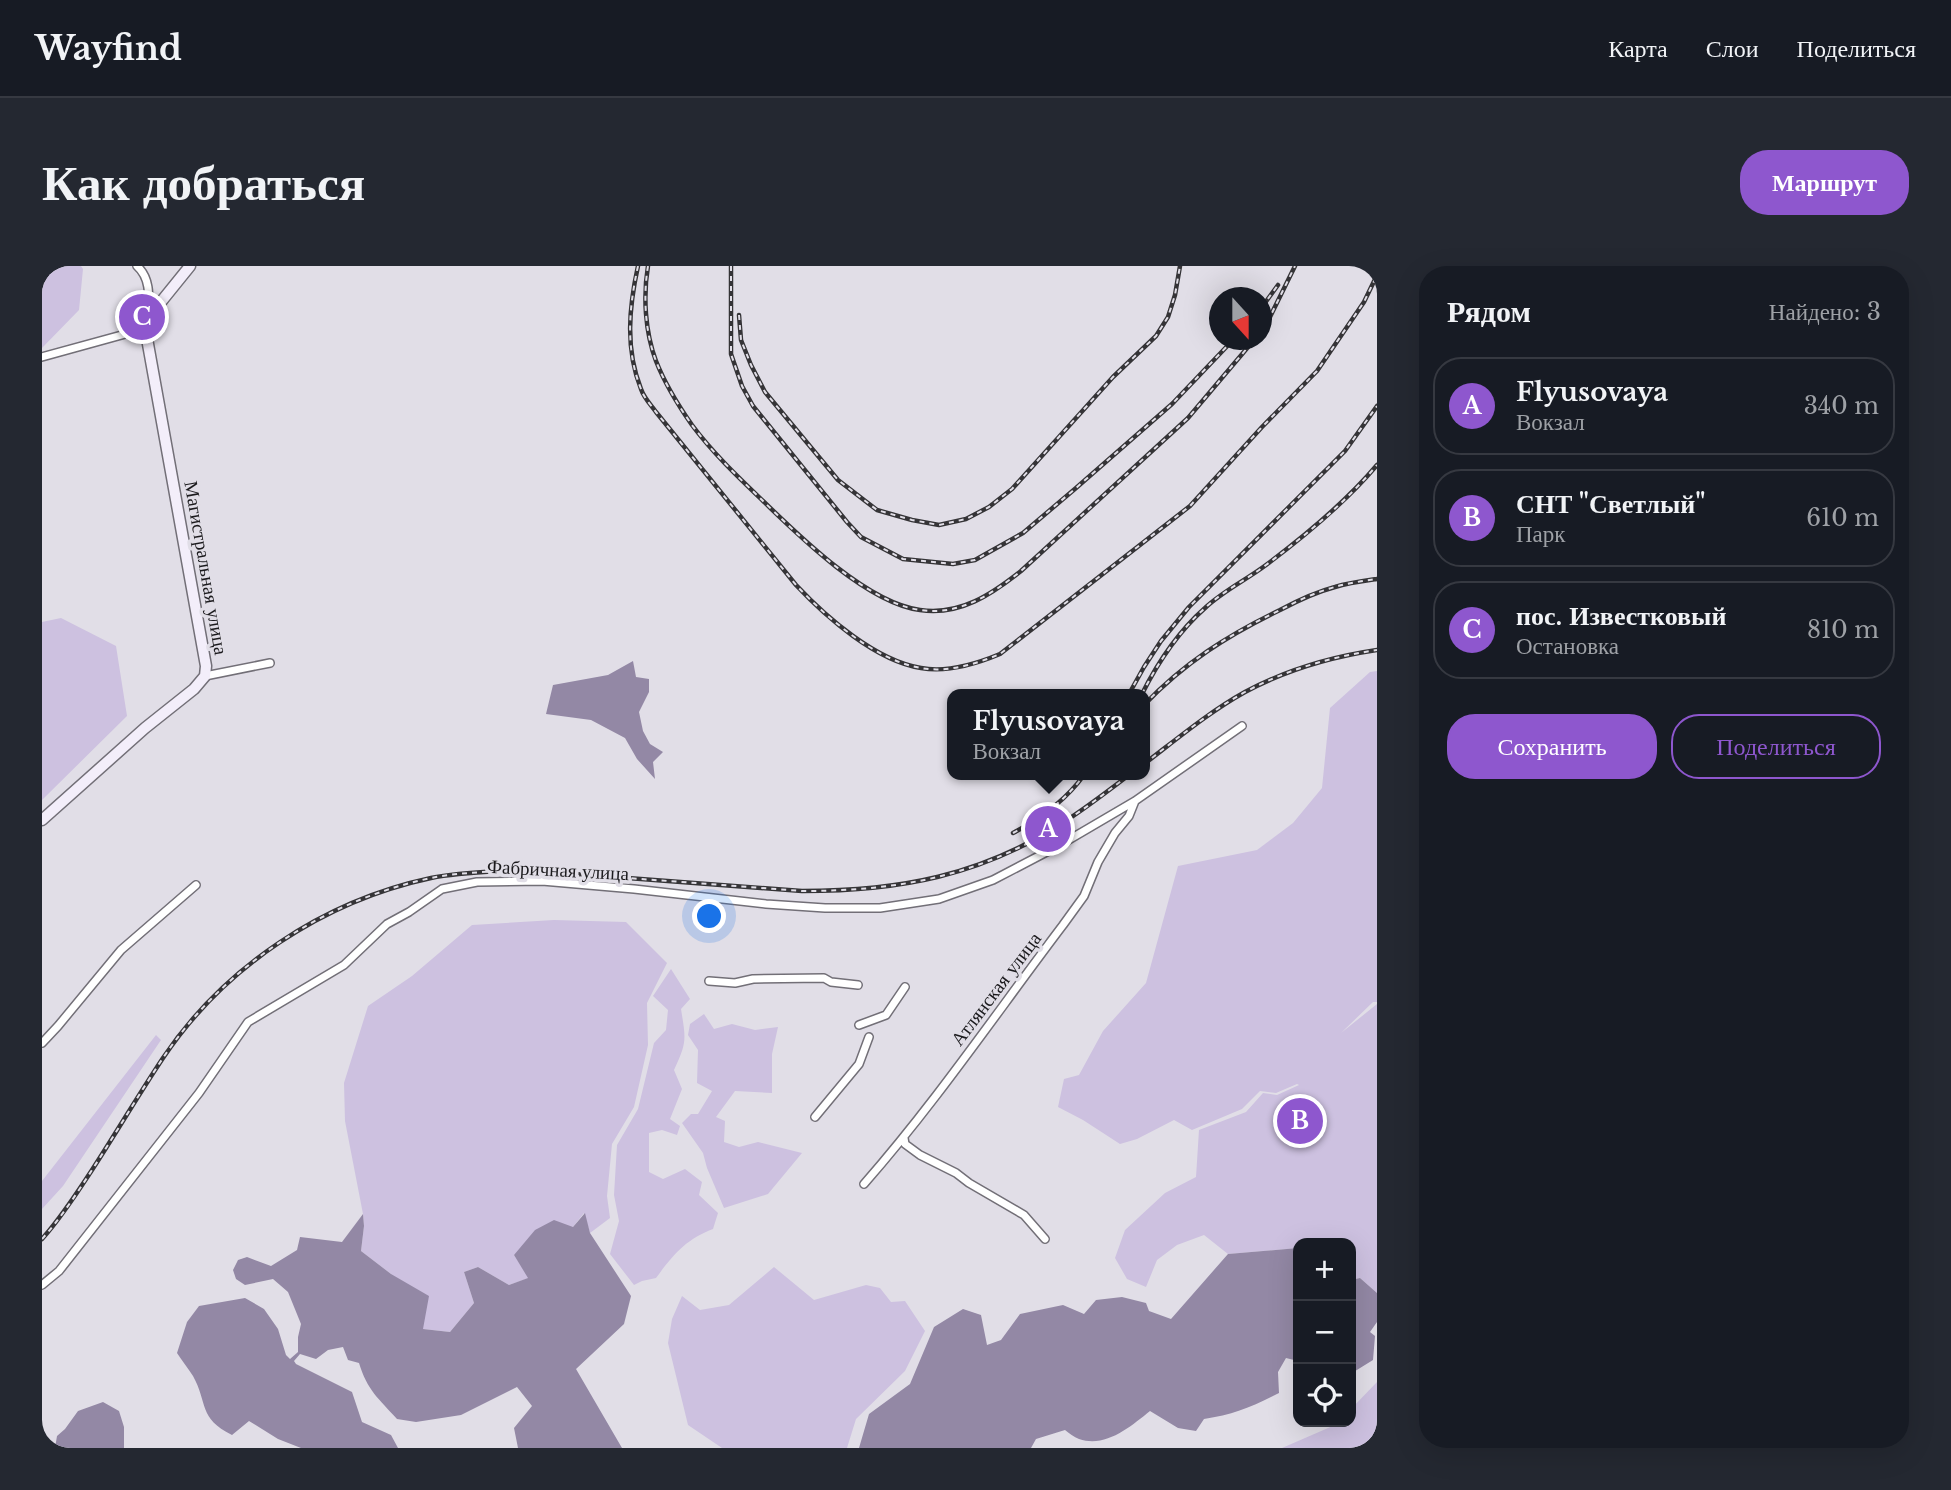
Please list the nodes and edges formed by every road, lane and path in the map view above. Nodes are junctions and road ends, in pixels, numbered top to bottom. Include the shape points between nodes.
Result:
1 (137, 266) edge
2 (190, 266) edge
3 (148, 323) junction
4 (42, 357) edge
5 (270, 663) dead end
6 (205, 676) junction
7 (1242, 726) dead end
8 (1135, 801) junction
9 (42, 820) edge
10 (196, 885) dead end
11 (709, 981) dead end
12 (858, 985) dead end
13 (905, 988) dead end
14 (859, 1025) dead end
15 (869, 1037) dead end
16 (42, 1043) edge
17 (815, 1117) dead end
18 (904, 1138) junction
19 (864, 1184) dead end
20 (1045, 1239) dead end
21 (42, 1285) edge

1 - 3 street via 149,287
2 - 3 street
3 - 4 street via 129,333
3 - 6 street, Магистральная улица via 146,333
5 - 6 street
6 - 9 street, Магистральная улица
7 - 8 street, Фабричная улица
8 - 18 street, Атлянская улица via 1098,862 1084,896
8 - 21 street, Фабричная улица via 993,880 939,899 880,908 766,904 541,881 477,882 442,889 387,924 344,965 248,1022 193,1101 59,1271
10 - 16 street via 121,950
11 - 12 street via 824,978
13 - 14 street via 886,1015
15 - 17 street via 859,1065
18 - 19 street, Атлянская улица
18 - 20 street via 920,1155 1024,1215

